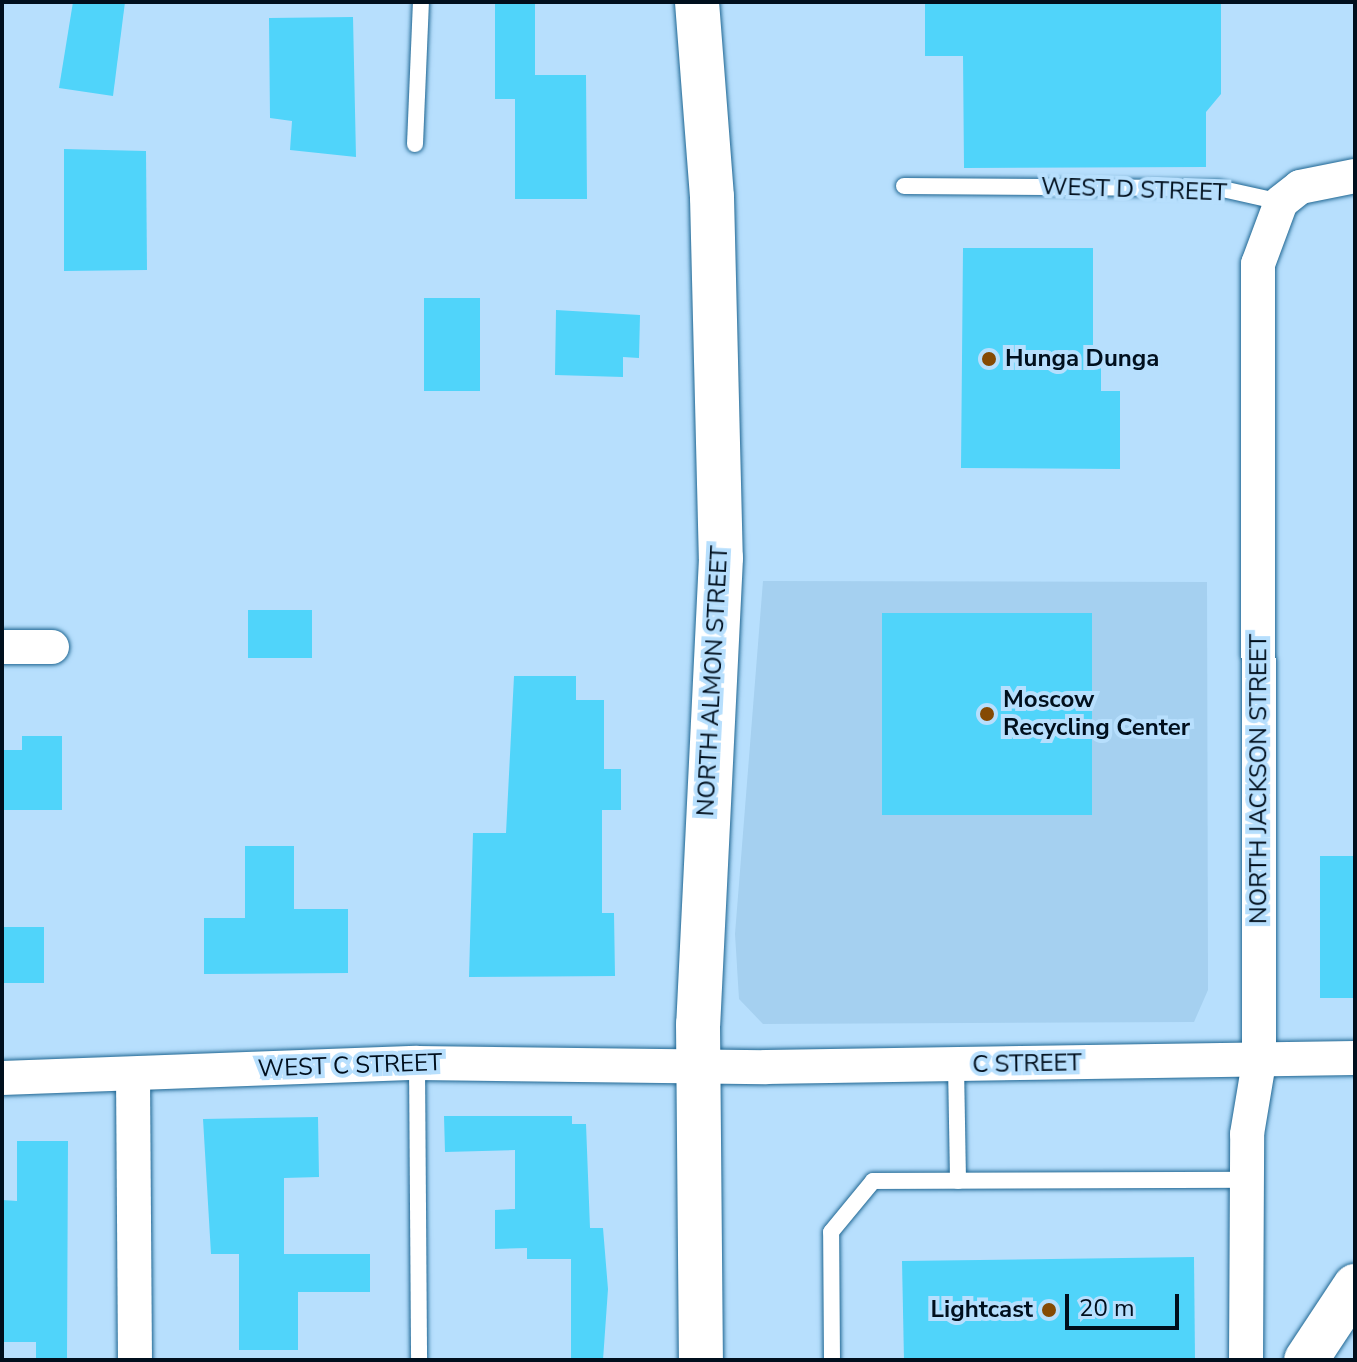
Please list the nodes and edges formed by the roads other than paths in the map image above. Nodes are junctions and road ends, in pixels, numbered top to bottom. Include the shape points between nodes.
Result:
1 (421, 2) edge
2 (697, 2) edge
3 (415, 144) dead end
4 (1355, 176) edge
5 (904, 186) dead end
6 (1281, 202) junction
7 (2, 647) edge
8 (52, 647) dead end
9 (1355, 1058) edge
10 (1259, 1062) junction
11 (417, 1063) junction
12 (698, 1065) junction
13 (956, 1065) junction
14 (133, 1075) junction
15 (2, 1078) edge
16 (1246, 1180) junction
17 (958, 1181) junction
18 (1355, 1286) edge
19 (135, 1360) edge
20 (419, 1360) edge
21 (701, 1360) edge
22 (832, 1360) edge
23 (1246, 1360) edge
24 (1306, 1360) edge

1 - 3 lane
2 - 12 main road, NORTH ALMON STREET via 712,197 721,544
4 - 6 street via 1300,187
5 - 6 lane, WEST D STREET via 1218,188
6 - 10 street, NORTH JACKSON STREET via 1258,264
7 - 8 street
9 - 10 street, C STREET
10 - 13 street, C STREET
10 - 16 street, NORTH JACKSON STREET
11 - 12 street, WEST C STREET
11 - 14 street, WEST C STREET
11 - 20 lane
12 - 13 street, C STREET
12 - 21 main road, NORTH ALMON STREET
13 - 17 lane
14 - 15 street, WEST C STREET
14 - 19 street
16 - 17 lane
16 - 23 street, NORTH JACKSON STREET
17 - 22 lane via 873,1181 831,1232
18 - 24 main road

